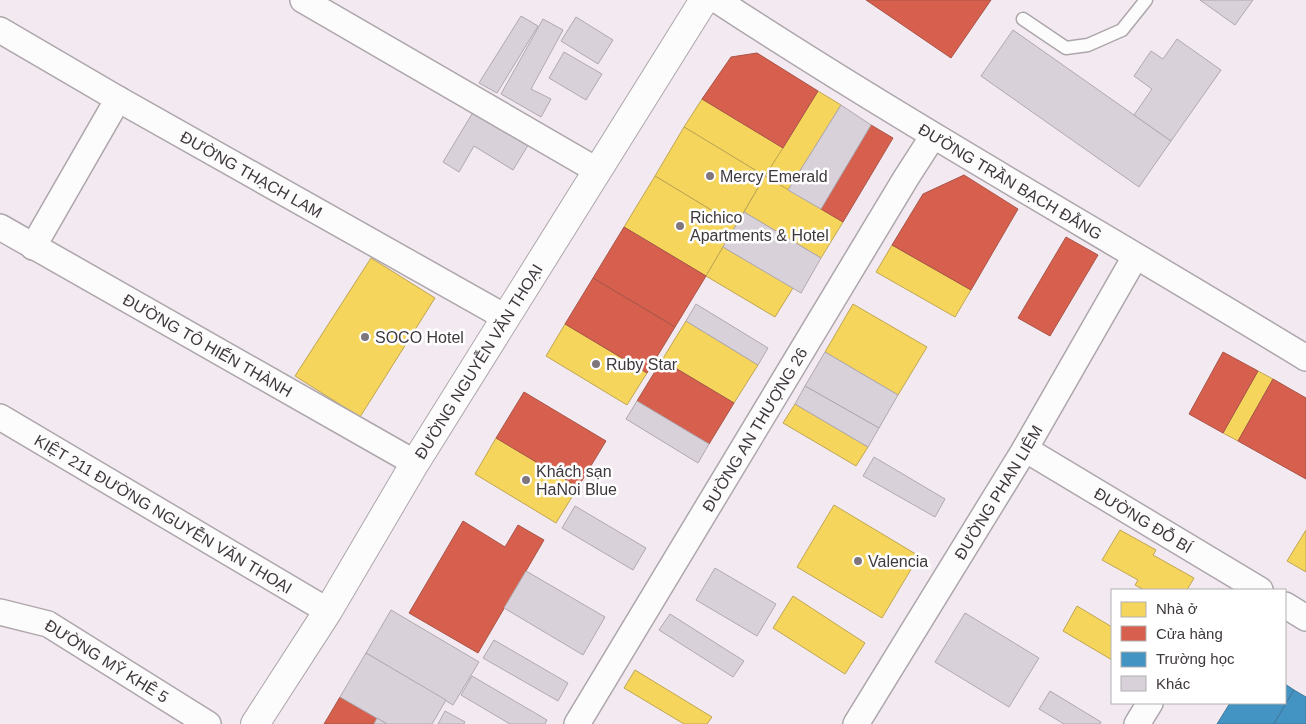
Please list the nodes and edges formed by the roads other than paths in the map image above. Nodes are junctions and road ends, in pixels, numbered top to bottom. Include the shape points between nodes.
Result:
1 (303, 0) edge
2 (704, 0) edge
3 (717, 0) edge
4 (1146, 0) edge
5 (1023, 19) dead end
6 (0, 30) edge
7 (118, 99) junction
8 (933, 136) junction
9 (598, 171) junction
10 (0, 228) edge
11 (33, 247) junction
12 (1135, 257) junction
13 (506, 317) junction
14 (1306, 358) edge
15 (0, 417) edge
16 (1025, 449) junction
17 (415, 464) junction
18 (1226, 582) edge
19 (1256, 589) edge
20 (1286, 606) edge
21 (328, 611) junction
22 (0, 612) edge
23 (1306, 618) edge
24 (1149, 704) edge
25 (208, 724) edge
26 (255, 724) edge
27 (577, 724) edge
28 (856, 724) edge
29 (1137, 724) edge

1 - 9 street
2 - 9 main road, ĐƯỜNG NGUYỄN VĂN THOẠI
3 - 8 street, ĐƯỜNG TRẦN BẠCH ĐẰNG
4 - 5 lane via 1122,30 1088,45 1066,48
6 - 7 street, ĐƯỜNG THẠCH LAM
7 - 11 street
7 - 13 street, ĐƯỜNG THẠCH LAM
8 - 12 street, ĐƯỜNG TRẦN BẠCH ĐẰNG
8 - 27 street, ĐƯỜNG AN THƯỢNG 26
9 - 13 main road, ĐƯỜNG NGUYỄN VĂN THOẠI
10 - 11 street, ĐƯỜNG TÔ HIẾN THÀNH
11 - 17 street, ĐƯỜNG TÔ HIẾN THÀNH
12 - 14 street, ĐƯỜNG TRẦN BẠCH ĐẰNG
12 - 16 street, ĐƯỜNG PHAN LIÊM
13 - 17 main road, ĐƯỜNG NGUYỄN VĂN THOẠI
15 - 21 street, KIỆT 211 ĐƯỜNG NGUYỄN VĂN THOẠI
16 - 18 street, ĐƯỜNG ĐỖ BÍ
16 - 28 street, ĐƯỜNG PHAN LIÊM
17 - 21 main road, ĐƯỜNG NGUYỄN VĂN THOẠI
18 - 19 street, ĐƯỜNG ĐỖ BÍ
20 - 23 street
21 - 26 main road, ĐƯỜNG NGUYỄN VĂN THOẠI
22 - 25 street, ĐƯỜNG MỸ KHÊ 5 via 48,624
24 - 29 street

